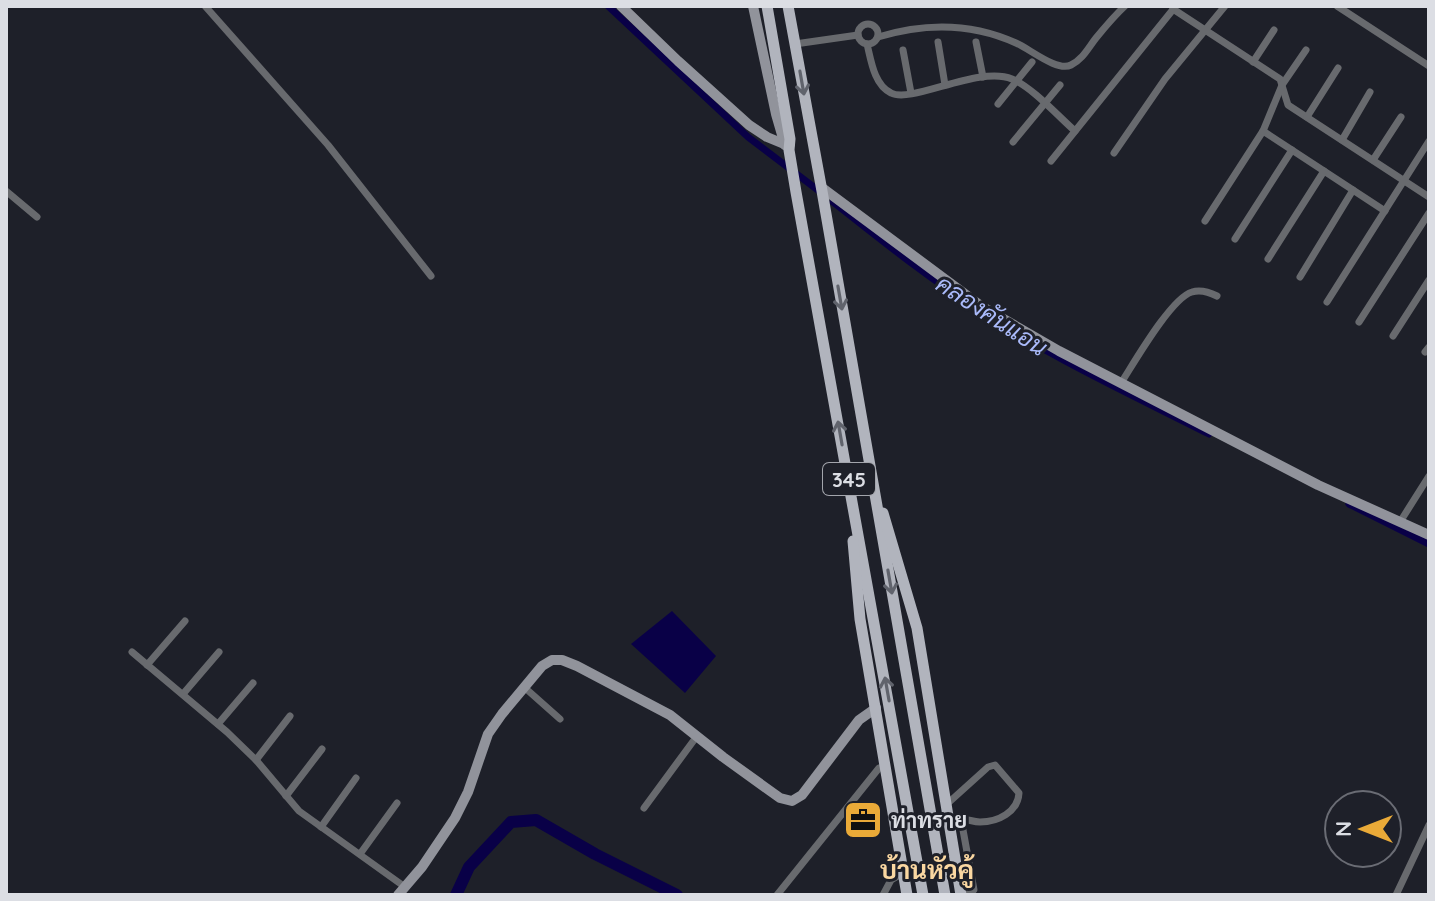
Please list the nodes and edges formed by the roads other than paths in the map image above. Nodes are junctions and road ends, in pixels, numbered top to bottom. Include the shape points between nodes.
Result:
1 (205, 6) edge
2 (621, 6) edge
3 (753, 6) edge
4 (767, 6) edge
5 (788, 6) edge
6 (1125, 6) edge
7 (1225, 6) edge
8 (1337, 6) edge
9 (1174, 8) edge
10 (1205, 30) junction
11 (1274, 30) dead end
12 (858, 35) junction
13 (878, 37) junction
14 (938, 42) dead end
15 (976, 42) dead end
16 (795, 44) junction
17 (867, 44) junction
18 (903, 50) dead end
19 (1306, 50) dead end
20 (1032, 62) dead end
21 (1253, 62) junction
22 (1429, 66) edge
23 (1338, 68) dead end
24 (983, 77) junction
25 (1016, 81) junction
26 (945, 85) junction
27 (1060, 85) dead end
28 (1282, 85) junction
29 (1370, 92) dead end
30 (911, 93) junction
31 (998, 104) dead end
32 (1044, 104) junction
33 (1307, 117) junction
34 (1401, 117) dead end
35 (1075, 131) junction
36 (1263, 131) junction
37 (1342, 140) junction
38 (1429, 141) edge
39 (1013, 142) dead end
40 (788, 149) junction
41 (1292, 150) junction
42 (1114, 153) dead end
43 (1373, 160) junction
44 (1051, 161) dead end
45 (1324, 171) junction
46 (1404, 180) junction
47 (822, 189) junction
48 (1353, 190) junction
49 (6, 191) edge
50 (1429, 197) edge
51 (1385, 211) junction
52 (1429, 213) edge
53 (37, 217) dead end
54 (1205, 221) dead end
55 (1235, 239) dead end
56 (1268, 259) dead end
57 (431, 276) dead end
58 (1300, 277) dead end
59 (1429, 280) edge
60 (1217, 296) dead end
61 (1327, 302) dead end
62 (1359, 322) dead end
63 (1393, 336) dead end
64 (1121, 383) junction
65 (847, 469) junction
66 (1429, 476) edge
67 (873, 491) junction
68 (1400, 522) junction
69 (1429, 535) edge
70 (185, 621) dead end
71 (877, 635) junction
72 (864, 639) junction
73 (920, 643) junction
74 (902, 650) junction
75 (132, 652) dead end
76 (219, 652) dead end
77 (147, 665) junction
78 (253, 683) dead end
79 (524, 687) junction
80 (183, 694) junction
81 (876, 708) junction
82 (290, 716) dead end
83 (560, 719) dead end
84 (218, 724) junction
85 (697, 736) junction
86 (322, 749) dead end
87 (256, 760) junction
88 (885, 767) junction
89 (356, 778) dead end
90 (286, 796) junction
91 (397, 803) dead end
92 (947, 804) junction
93 (644, 808) dead end
94 (955, 820) junction
95 (1429, 825) edge
96 (321, 827) junction
97 (1425, 844) edge
98 (360, 854) junction
99 (903, 873) junction
100 (401, 891) edge
101 (905, 892) edge
102 (974, 893) edge
103 (777, 895) edge
104 (883, 895) edge
105 (923, 895) edge
106 (945, 895) edge
107 (963, 895) edge
108 (1396, 895) edge

1 - 57 street via 328,145
2 - 40 street via 749,125
3 - 40 street, 345
4 - 40 main road, 345
5 - 16 main road, 345
6 - 13 street via 1083,56 1067,67 969,28 929,27
7 - 10 street
8 - 22 street
9 - 10 street
9 - 35 street
10 - 21 street
10 - 42 street
11 - 21 street
12 - 13 street via 871,25
12 - 16 street
12 - 17 street
13 - 17 street
14 - 26 street
15 - 24 street
16 -> 47 main road, 345
17 - 30 street via 873,71 884,88 892,95
18 - 30 street
19 - 28 street
20 - 25 street
21 - 28 street
23 - 33 street
24 - 25 street
24 - 26 street
25 - 31 street
25 - 32 street
26 - 30 street
27 - 32 street
28 - 33 street via 1288,105
28 - 36 street
29 - 37 street
32 - 35 street
32 - 39 street
33 - 37 street
34 - 43 street
35 - 44 street
36 - 41 street
36 - 54 street
37 - 43 street
38 - 46 street
65 -> 40 main road, 345
41 - 45 street
41 - 55 street
43 - 46 street
45 - 48 street
45 - 56 street
46 - 50 street
46 - 51 street
47 - 64 street via 981,306
47 -> 67 main road, 345
48 - 51 street
48 - 58 street
49 - 53 street
51 - 61 street
52 - 62 street
59 - 63 street
60 - 64 street via 1199,290 1180,300
64 - 68 street
65 - 71 main road, 345
65 - 72 main road
66 - 68 street
67 - 73 main road
67 -> 74 main road, 345
68 - 69 street
70 - 77 street
71 - 72 main road via 865,634
105 -> 71 main road, 345
72 - 81 main road
73 - 74 main road via 911,639
73 - 92 main road
74 - 106 main road, 345
75 - 77 street
76 - 80 street
77 - 80 street
78 - 84 street
79 - 83 street
79 - 85 street via 542,666 562,660 670,715
79 - 100 street via 488,734 455,818
80 - 84 street
81 - 85 street via 859,720 792,801 780,798
81 - 88 main road
82 - 87 street
84 - 87 street
85 - 93 street
86 - 90 street
87 - 90 street
88 - 99 main road
88 - 103 street
89 - 96 street
90 - 96 street
91 - 98 street
92 - 94 main road
92 - 94 street via 995,765 1019,793 1015,809 1004,815 984,822
94 - 102 street
94 - 107 main road
95 - 97 street
96 - 98 street
97 - 108 street
98 - 100 street
99 - 101 main road
99 - 104 street via 891,880
102 - 107 street

